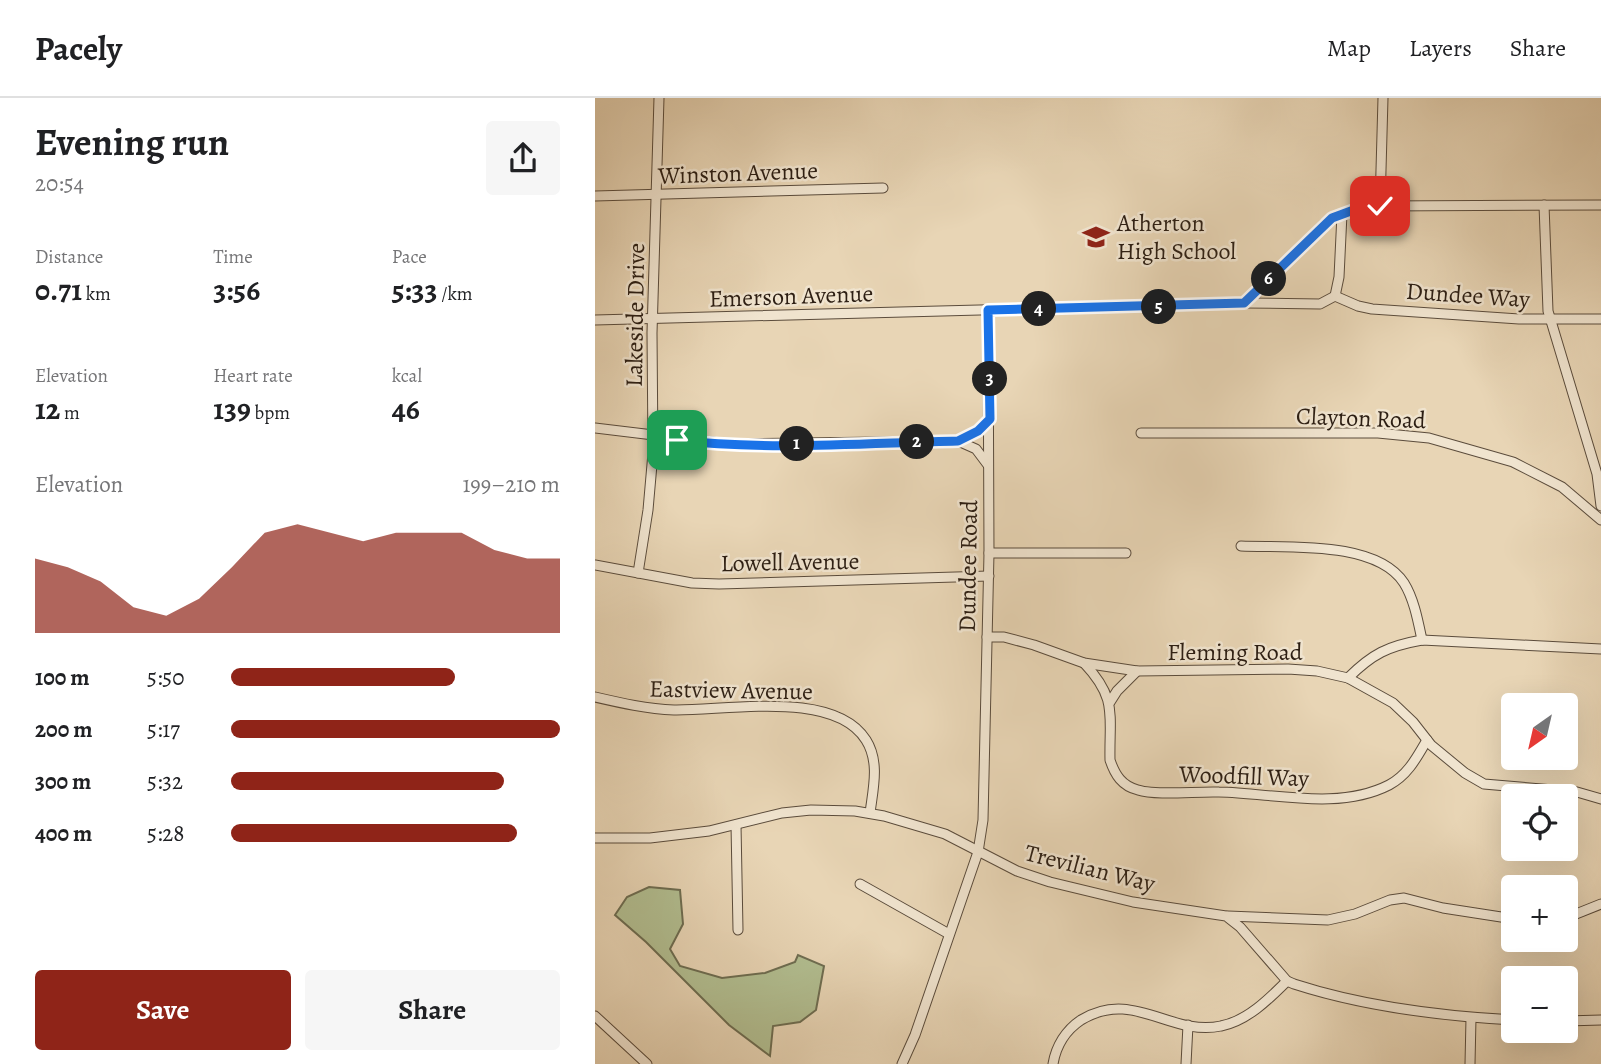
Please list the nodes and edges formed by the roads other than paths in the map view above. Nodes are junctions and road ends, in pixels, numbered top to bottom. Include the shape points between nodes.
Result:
1 (659, 98) edge
2 (1383, 98) edge
3 (883, 188) dead end
4 (656, 196) junction
5 (595, 197) edge
6 (1544, 205) junction
7 (1601, 205) edge
8 (1380, 206) junction
9 (1342, 214) junction
10 (1335, 296) junction
11 (1244, 303) junction
12 (988, 310) junction
13 (654, 319) junction
14 (1601, 319) edge
15 (595, 320) edge
16 (1550, 320) junction
17 (990, 419) junction
18 (595, 428) edge
19 (1141, 433) dead end
20 (652, 435) junction
21 (958, 441) junction
22 (989, 467) junction
23 (1601, 506) edge
24 (1601, 520) edge
25 (1241, 547) dead end
26 (989, 553) junction
27 (1126, 553) dead end
28 (595, 565) edge
29 (638, 573) junction
30 (989, 576) junction
31 (987, 636) junction
32 (1422, 639) junction
33 (1601, 649) edge
34 (1084, 663) junction
35 (1137, 671) junction
36 (1348, 678) junction
37 (595, 697) edge
38 (1110, 702) junction
39 (1427, 740) junction
40 (1601, 799) edge
41 (870, 813) junction
42 (736, 825) junction
43 (595, 838) edge
44 (978, 852) junction
45 (860, 884) dead end
46 (1601, 904) edge
47 (1578, 913) edge
48 (1226, 916) junction
49 (1501, 917) edge
50 (738, 930) dead end
51 (949, 934) junction
52 (1287, 981) junction
53 (595, 1016) edge
54 (1471, 1018) junction
55 (1501, 1019) edge
56 (1601, 1020) edge
57 (1578, 1021) edge
58 (1188, 1025) junction
59 (647, 1064) edge
60 (902, 1064) edge
61 (1053, 1064) edge
62 (1186, 1064) edge
63 (1470, 1064) edge

1 - 4 street, Lakeside Drive
2 - 8 street
3 - 4 street, Winston Avenue
4 - 5 street, Winston Avenue
4 - 13 street, Lakeside Drive
6 - 7 street
6 - 8 street
6 - 16 street
8 - 9 street
9 - 10 street
9 - 11 street via 1317,230
10 - 11 street via 1320,304
10 - 16 street, Dundee Way via 1372,309
11 - 12 street
12 - 13 street, Emerson Avenue
12 - 17 street, Dundee Road
13 - 15 street, Emerson Avenue
13 - 20 street, Lakeside Drive
14 - 16 street, Dundee Way
16 - 23 street via 1597,474
17 - 21 street
17 - 22 street, Dundee Road
18 - 20 street
19 - 24 street, Clayton Road via 1378,433 1429,438 1513,462 1562,488
20 - 21 street via 728,444
20 - 29 street, Lakeside Drive via 648,510
21 - 22 street via 976,449
22 - 26 street, Dundee Road
25 - 32 street via 1326,549 1382,564 1409,592
26 - 27 street
26 - 30 street, Dundee Road
28 - 29 street, Lowell Avenue
29 - 30 street, Lowell Avenue via 719,584
30 - 31 street, Dundee Road
31 - 34 street, Fleming Road via 1034,645
31 - 44 street, Dundee Road via 985,798
32 - 33 street
32 - 36 street via 1379,652
34 - 35 street, Fleming Road
34 - 38 street
35 - 36 street, Fleming Road via 1288,668
35 - 38 street
36 - 39 street, Fleming Road via 1393,703
37 - 41 street, Eastview Avenue via 655,709 792,707 834,714 854,726 870,748 874,775
38 - 39 street, Woodfill Way via 1113,769 1125,784 1143,792 1309,798 1362,794 1398,780
39 - 40 street, Fleming Road via 1484,784 1577,792
41 - 42 street, Trevilian Way via 811,810
41 - 44 street, Trevilian Way via 926,827
42 - 43 street, Trevilian Way via 650,838
42 - 50 street
44 - 48 street, Trevilian Way via 1017,871 1081,891
44 - 51 street, Dundee Road
45 - 51 street
46 - 47 street
48 - 49 street, Trevilian Way via 1328,920 1404,898
48 - 52 street
51 - 60 street, Dundee Road
52 - 54 street via 1373,1005
52 - 58 street via 1239,1020 1221,1026
53 - 59 street
54 - 55 street
54 - 63 street
56 - 57 street
58 - 61 street via 1136,1010 1108,1009 1069,1030
58 - 62 street

